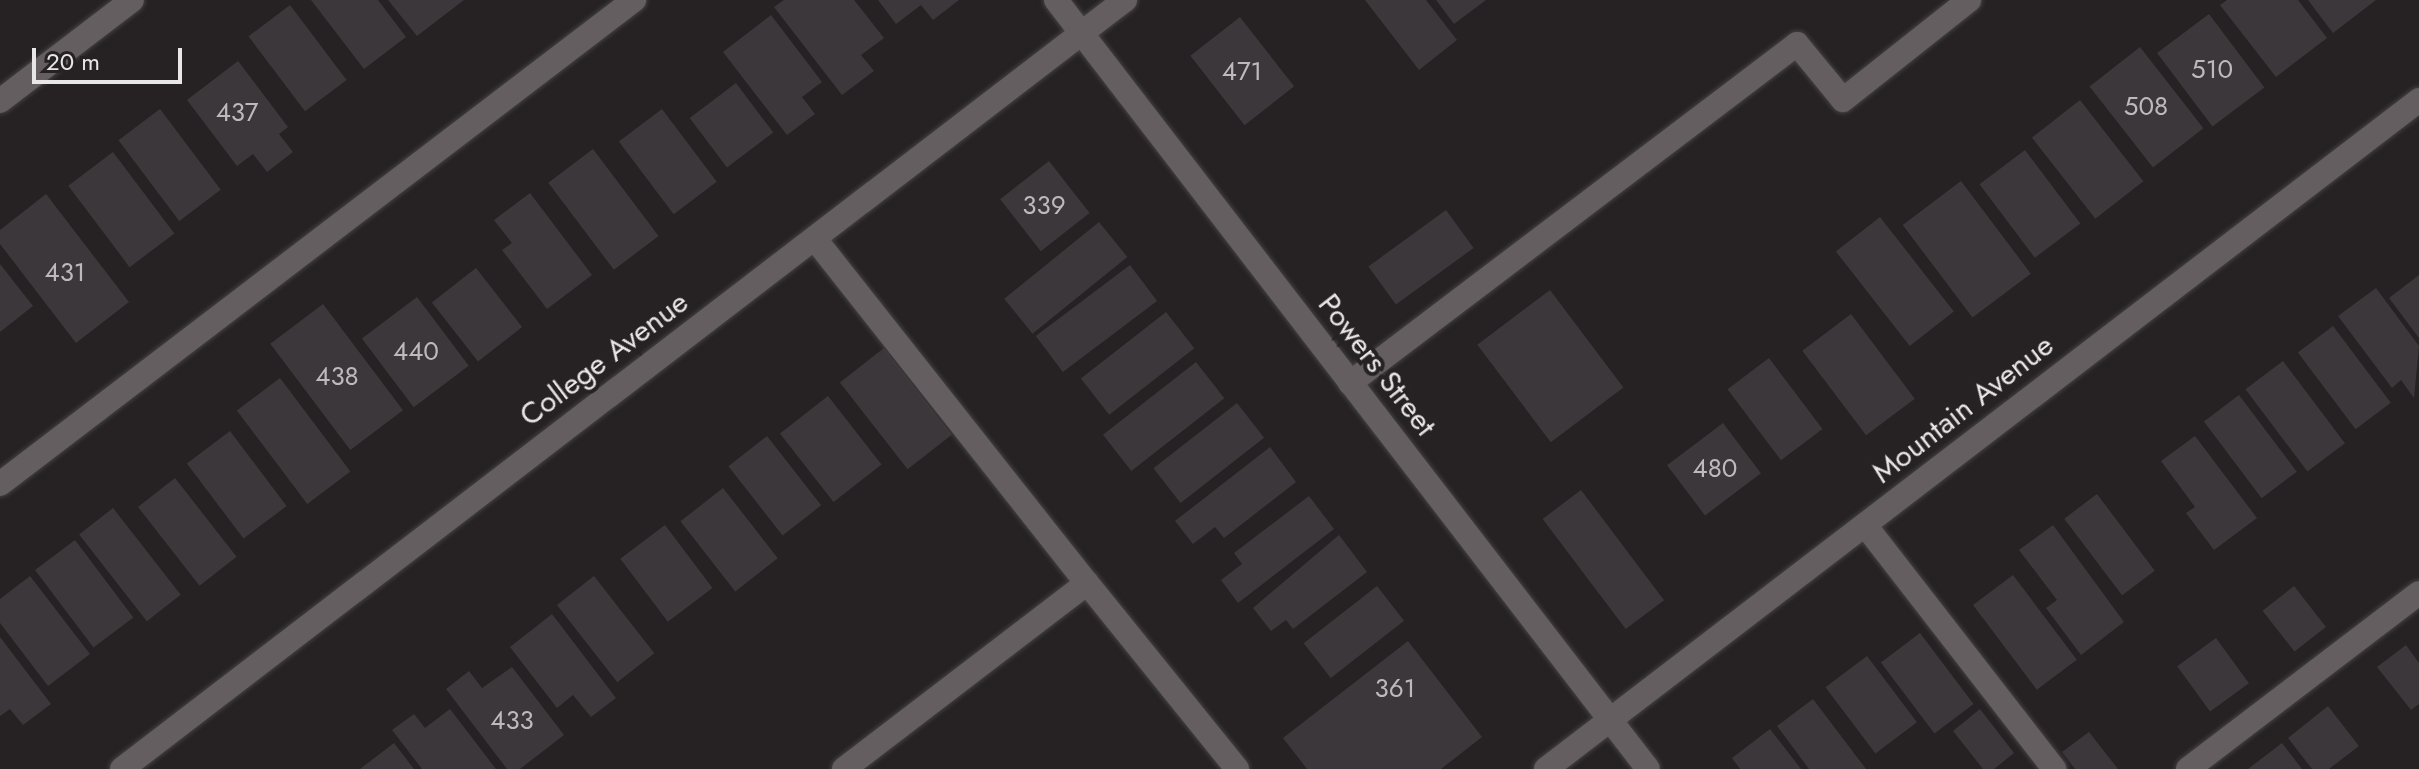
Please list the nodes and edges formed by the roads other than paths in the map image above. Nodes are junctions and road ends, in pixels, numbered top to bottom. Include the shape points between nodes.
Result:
1 (132, 0) edge
2 (634, 0) edge
3 (1056, 0) edge
4 (1125, 0) edge
5 (1969, 0) edge
6 (1081, 34) junction
7 (2419, 100) edge
8 (0, 101) edge
9 (815, 239) junction
10 (1350, 383) junction
11 (0, 484) edge
12 (1865, 525) junction
13 (1087, 583) junction
14 (2419, 593) edge
15 (1610, 720) junction
16 (131, 766) edge
17 (2048, 767) edge
18 (844, 769) edge
19 (1237, 769) edge
20 (1546, 769) edge
21 (1648, 769) edge
22 (2188, 769) edge

1 - 8 street
2 - 11 street
3 - 6 street, Powers Street
4 - 6 street, College Avenue
5 - 10 street via 1843,100 1797,44
6 - 9 street, College Avenue
6 - 10 street, Powers Street
7 - 12 street, Mountain Avenue
9 - 13 street
9 - 16 street, College Avenue
10 - 15 street, Powers Street
12 - 15 street, Mountain Avenue
12 - 17 street
13 - 18 street
13 - 19 street
14 - 22 street
15 - 20 street, Mountain Avenue
15 - 21 street, Powers Street

